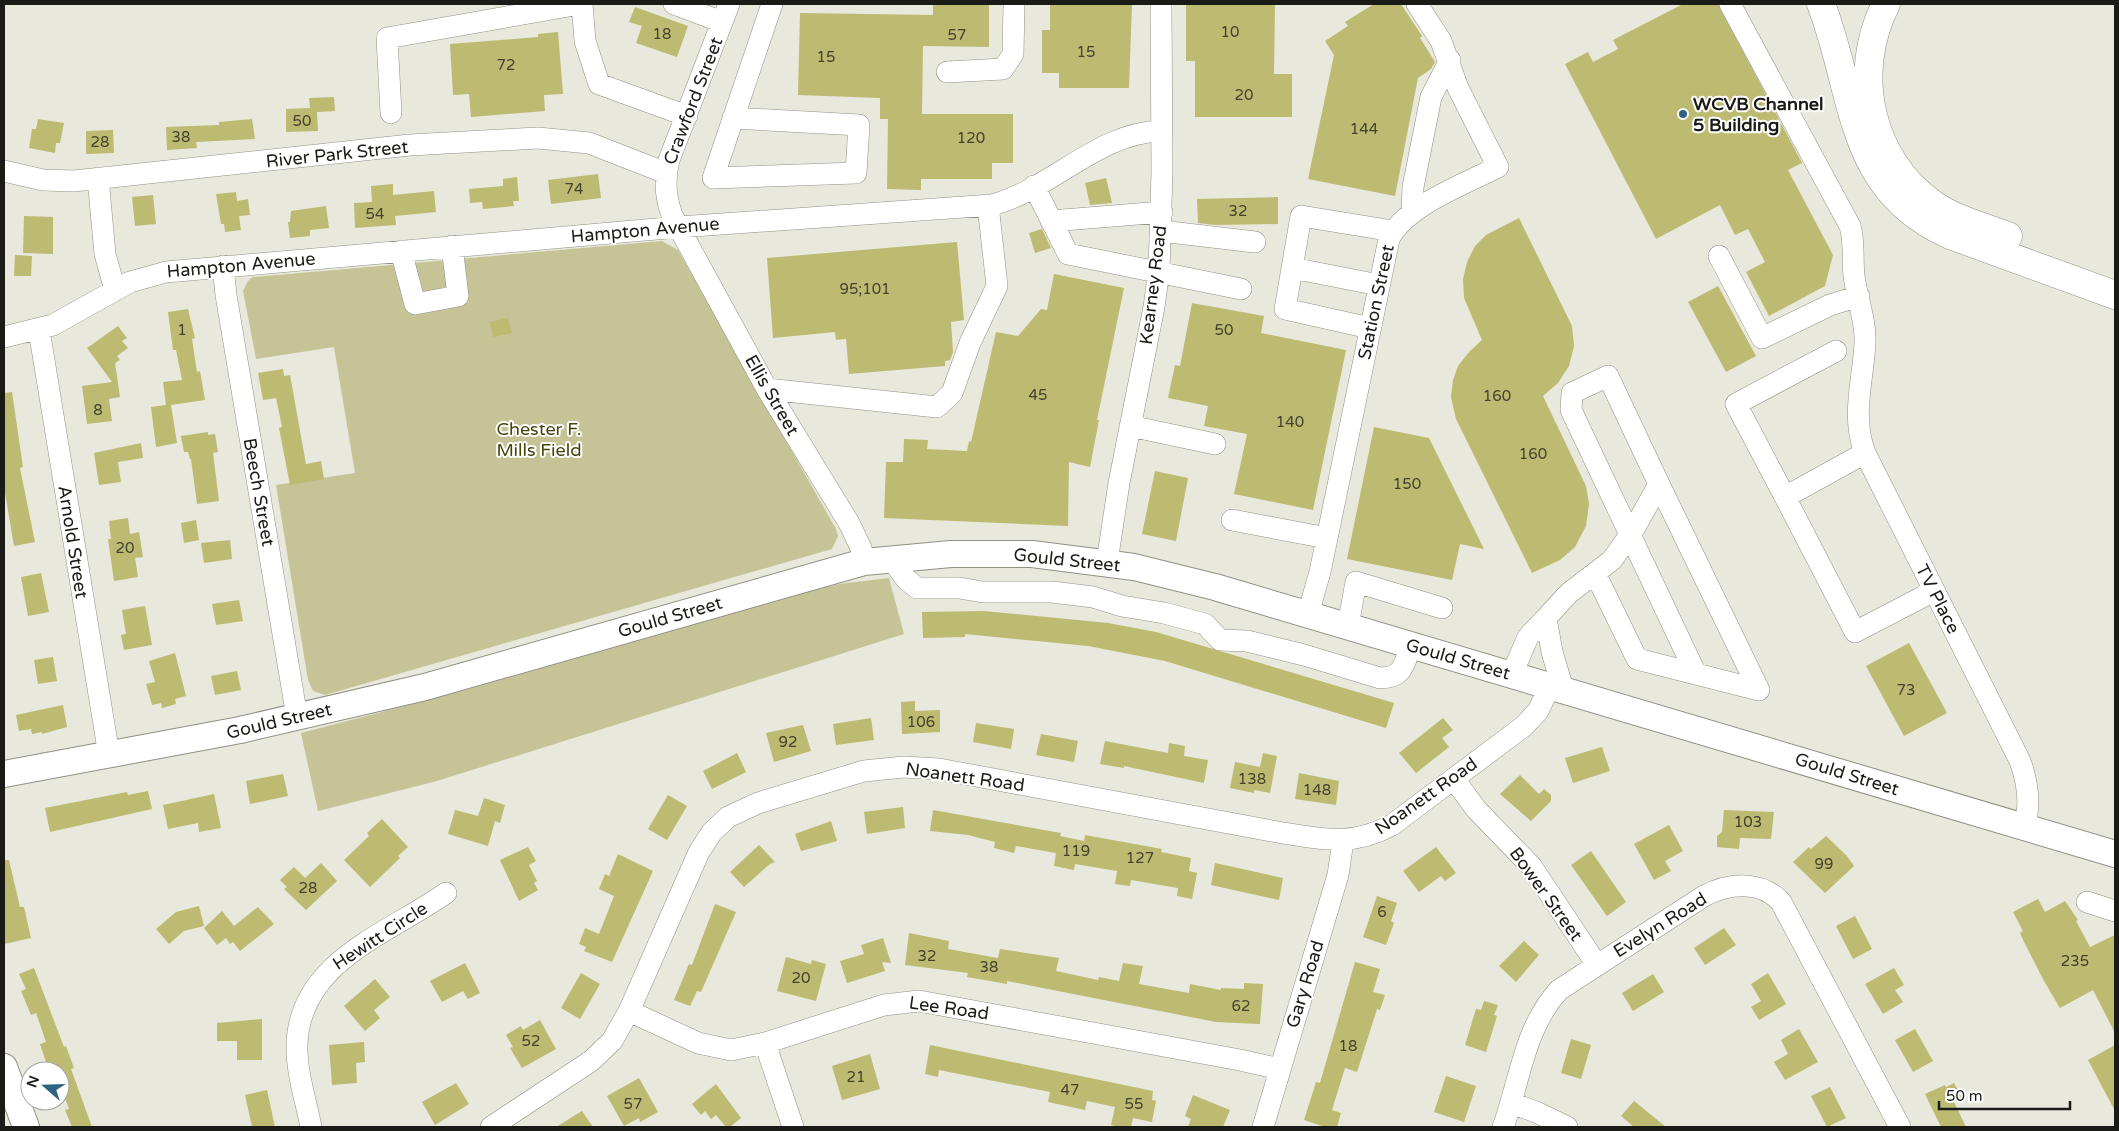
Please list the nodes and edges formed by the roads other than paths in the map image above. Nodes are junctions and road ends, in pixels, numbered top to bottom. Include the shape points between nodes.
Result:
1 (581, 4) edge
2 (674, 4) edge
3 (772, 4) edge
4 (1014, 4) edge
5 (1161, 4) edge
6 (1418, 4) edge
7 (1730, 4) edge
8 (1821, 4) edge
9 (1886, 4) edge
10 (726, 13) edge
11 (1450, 60) junction
12 (947, 72) dead end
13 (391, 113) dead end
14 (686, 116) junction
15 (734, 118) junction
16 (1162, 131) junction
17 (4, 171) edge
18 (666, 173) junction
19 (98, 178) junction
20 (1034, 186) junction
21 (988, 205) junction
22 (1412, 212) junction
23 (1051, 221) junction
24 (1162, 221) junction
25 (679, 227) junction
26 (1393, 231) junction
27 (1255, 242) dead end
28 (452, 246) junction
29 (401, 251) junction
30 (1719, 256) dead end
31 (224, 266) junction
32 (1292, 268) junction
33 (1158, 272) junction
34 (2115, 276) edge
35 (1379, 285) junction
36 (115, 290) junction
37 (1242, 290) dead end
38 (2115, 295) edge
39 (1858, 296) junction
40 (1370, 328) junction
41 (39, 330) junction
42 (4, 337) edge
43 (1836, 351) dead end
44 (767, 389) junction
45 (1130, 426) junction
46 (1215, 444) dead end
47 (1865, 453) junction
48 (1659, 484) junction
49 (1785, 497) junction
50 (1232, 520) dead end
51 (1629, 536) junction
52 (1327, 538) junction
53 (892, 560) junction
54 (864, 562) junction
55 (1107, 562) junction
56 (1595, 573) junction
57 (1934, 592) junction
58 (1442, 608) dead end
59 (1308, 614) junction
60 (1546, 618) junction
61 (1348, 626) junction
62 (1411, 645) junction
63 (1512, 674) junction
64 (1696, 674) junction
65 (1556, 688) junction
66 (298, 717) junction
67 (109, 755) junction
68 (4, 774) edge
69 (1454, 779) junction
70 (2024, 827) junction
71 (1343, 841) junction
72 (2115, 854) edge
73 (446, 893) dead end
74 (2088, 902) dead end
75 (2115, 911) edge
76 (1597, 965) junction
77 (629, 1011) junction
78 (766, 1043) junction
79 (4, 1067) edge
80 (1280, 1069) junction
81 (1511, 1103) junction
82 (496, 1126) edge
83 (26, 1127) edge
84 (311, 1127) edge
85 (793, 1127) edge
86 (1263, 1127) edge
87 (1504, 1127) edge
88 (1566, 1127) edge
89 (1900, 1127) edge

1 - 13 street via 387,38
1 - 14 street via 585,41 599,84
2 - 10 street
3 - 15 street
4 - 12 street via 1013,54 1003,69
5 - 16 street, Kearney Road
6 - 11 street, Station Street
7 - 39 street, TV Place via 1850,226
8 - 38 highway via 1860,141 1872,165 1895,197 1941,231
9 - 34 highway via 1871,47 1869,96 1879,137 1904,177 1926,198 1952,214
10 - 14 street, Crawford Street
11 - 22 street via 1431,97 1413,187
11 - 22 street, Station Street via 1460,93 1498,167
14 - 18 street, Crawford Street
15 - 15 street via 713,178 856,173 858,125
16 - 20 street, Hampton Avenue via 1141,132 1119,140
16 - 24 street, Kearney Road
17 - 19 street, River Park Street via 53,181
18 - 19 street, River Park Street via 589,143 538,138 410,145
18 - 25 street, Crawford Street via 666,197
19 - 36 street via 105,254
20 - 21 street, Hampton Avenue via 1012,198
20 - 23 street
21 - 25 street, Hampton Avenue
21 - 44 street via 997,286 970,343 952,393 937,407
22 - 26 street, Station Street
23 - 24 street
23 - 33 street via 1068,254
24 - 27 street
24 - 33 street, Kearney Road
25 - 28 street, Hampton Avenue
25 - 44 street, Ellis Street
26 - 32 street via 1302,216
26 - 35 street, Station Street
28 - 29 street, Hampton Avenue
28 - 29 street via 458,296 415,304
29 - 31 street, Hampton Avenue
30 - 39 street via 1762,338 1830,305
31 - 36 street, Hampton Avenue via 153,274
31 - 66 street, Beech Street via 226,295
32 - 35 street
32 - 40 street via 1285,309
33 - 37 street
33 - 45 street, Kearney Road
35 - 40 street, Station Street
36 - 41 street, Hampton Avenue
39 - 47 street, TV Place via 1865,329 1857,426
40 - 52 street, Station Street
41 - 42 street, Hampton Avenue
41 - 67 street, Arnold Street
43 - 49 street via 1736,404
44 - 54 street, Ellis Street via 849,523
45 - 46 street
45 - 55 street, Kearney Road
47 - 49 street
47 - 57 street, TV Place
48 - 51 street
48 - 51 street via 1608,376 1572,393 1571,410
48 - 64 street via 1759,690
49 - 57 street via 1854,632
50 - 52 street
51 - 56 street via 1612,560
51 - 64 street
52 - 59 street, Station Street
53 - 54 main road, Gould Street
53 - 55 main road, Gould Street via 990,553
53 - 62 street via 917,588 1052,592 1093,597 1205,624 1220,640 1247,641 1380,678 1392,678 1399,673
54 - 66 main road, Gould Street via 452,680
55 - 59 main road, Gould Street via 1196,582
56 - 60 street via 1569,593
56 - 64 street via 1637,659
57 - 70 street, TV Place via 2022,767 2028,793
58 - 61 street via 1356,582
59 - 61 main road, Gould Street
60 - 63 street via 1528,637
60 - 65 street
61 - 62 main road, Gould Street
62 - 63 main road, Gould Street
63 - 65 main road, Gould Street
65 - 69 street, Noanett Road via 1532,719
65 - 70 main road, Gould Street
66 - 67 main road, Gould Street
67 - 68 main road, Gould Street
69 - 71 street, Noanett Road via 1392,825 1373,835
69 - 76 street, Bower Street via 1476,809 1532,867
70 - 72 main road, Gould Street
71 - 77 street, Noanett Road via 1283,833 939,769 904,766 864,771 758,803 720,824 696,858
71 - 80 street, Gary Road via 1338,875
73 - 84 street, Hewitt Circle via 337,962 314,989 302,1015 297,1044
74 - 75 street
76 - 81 street, Evelyn Road via 1558,990 1542,1011 1531,1035
76 - 89 street, Evelyn Road via 1712,892 1729,886 1746,886 1770,892 1785,908
77 - 78 street, Lee Road via 708,1047 731,1050
77 - 82 street, Noanett Road via 612,1041 591,1061
78 - 80 street, Lee Road via 884,1005 919,1001
78 - 85 street
79 - 83 main road
80 - 86 street, Gary Road
81 - 87 street, Evelyn Road
81 - 88 street

